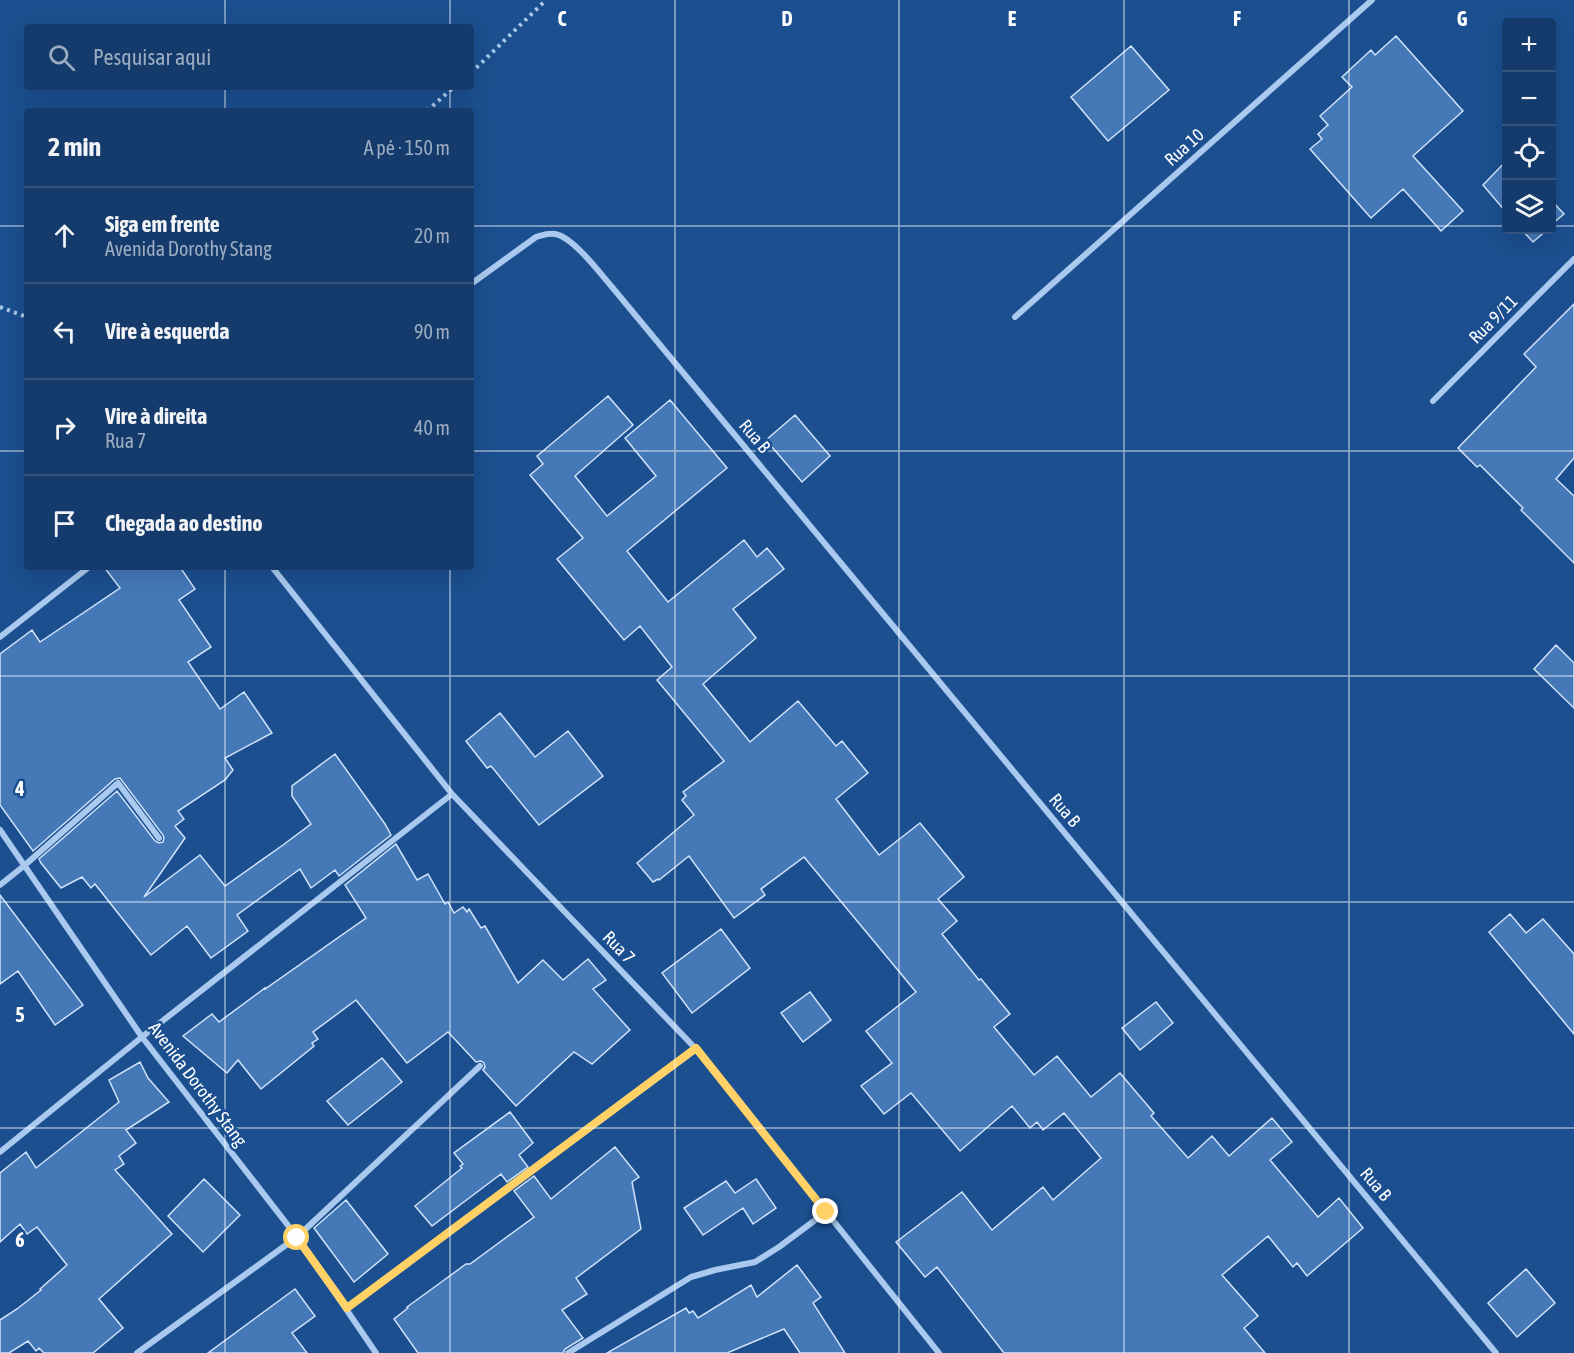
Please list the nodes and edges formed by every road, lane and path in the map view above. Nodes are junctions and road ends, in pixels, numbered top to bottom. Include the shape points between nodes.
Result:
1 (546, 0) edge
2 (1372, 0) edge
3 (474, 70) edge
4 (451, 90) edge
5 (430, 108) edge
6 (1574, 259) edge
7 (474, 282) edge
8 (0, 307) edge
9 (24, 316) edge
10 (1015, 317) dead end
11 (1433, 401) dead end
12 (85, 570) edge
13 (274, 570) edge
14 (0, 637) edge
15 (452, 794) junction
16 (0, 830) edge
17 (159, 838) dead end
18 (25, 865) junction
19 (0, 885) edge
20 (142, 1037) junction
21 (696, 1048) junction
22 (480, 1066) dead end
23 (0, 1152) edge
24 (826, 1212) junction
25 (297, 1238) junction
26 (347, 1308) junction
27 (137, 1353) edge
28 (376, 1353) edge
29 (568, 1353) edge
30 (939, 1353) edge
31 (1496, 1353) edge

1 - 3 path
2 - 10 street, Rua 10
4 - 5 path
6 - 11 street, Rua 9/11
7 - 31 street, Rua B via 536,237 558,234 571,241
8 - 9 path
12 - 14 street
13 - 15 street, Rua 7
15 - 20 street
15 - 21 street, Rua 7
16 - 18 street, Avenida Dorothy Stang
17 - 18 street via 118,783
18 - 19 street
18 - 20 street, Avenida Dorothy Stang
20 - 23 street
20 - 25 street, Avenida Dorothy Stang
21 - 24 street, Rua 7
21 - 26 street
22 - 25 street
24 - 29 street via 755,1262 691,1277
24 - 30 street, Rua 7
25 - 26 street, Avenida Dorothy Stang
25 - 27 street
26 - 28 street, Avenida Dorothy Stang

